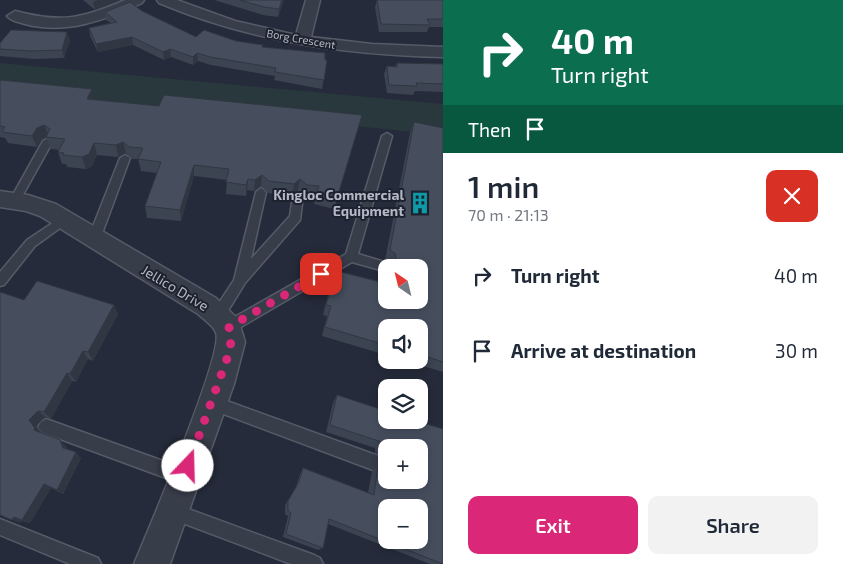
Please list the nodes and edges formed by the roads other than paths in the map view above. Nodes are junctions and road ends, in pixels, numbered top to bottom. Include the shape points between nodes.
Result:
1 (137, 0) edge
2 (164, 0) edge
3 (313, 0) edge
4 (15, 16) dead end
5 (302, 40) junction
6 (443, 52) edge
7 (387, 136) dead end
8 (48, 141) edge
9 (125, 158) edge
10 (261, 192) edge
11 (298, 196) edge
12 (5, 201) edge
13 (63, 220) junction
14 (94, 239) junction
15 (351, 257) junction
16 (378, 264) edge
17 (0, 281) edge
18 (240, 281) junction
19 (224, 321) junction
20 (213, 403) junction
21 (46, 427) dead end
22 (373, 462) dead end
23 (185, 477) junction
24 (172, 511) junction
25 (0, 527) edge
26 (92, 564) edge
27 (152, 564) edge
28 (314, 564) edge

1 - 4 street via 97,17 71,23 46,24
2 - 5 street, Borg Crescent via 209,19
3 - 5 street
5 - 6 street, Borg Crescent via 369,50
7 - 15 lane
8 - 12 lane
9 - 14 lane
10 - 18 lane
11 - 18 lane via 296,217
12 - 13 street, Jellico Drive via 36,206
13 - 14 street, Jellico Drive
13 - 17 lane via 35,240
14 - 19 street, Jellico Drive via 199,301
15 - 16 lane
15 - 19 lane
18 - 19 lane
19 - 20 street via 231,342
20 - 22 lane
20 - 23 street
21 - 23 lane
23 - 24 street
24 - 27 street
24 - 28 lane
25 - 26 lane

